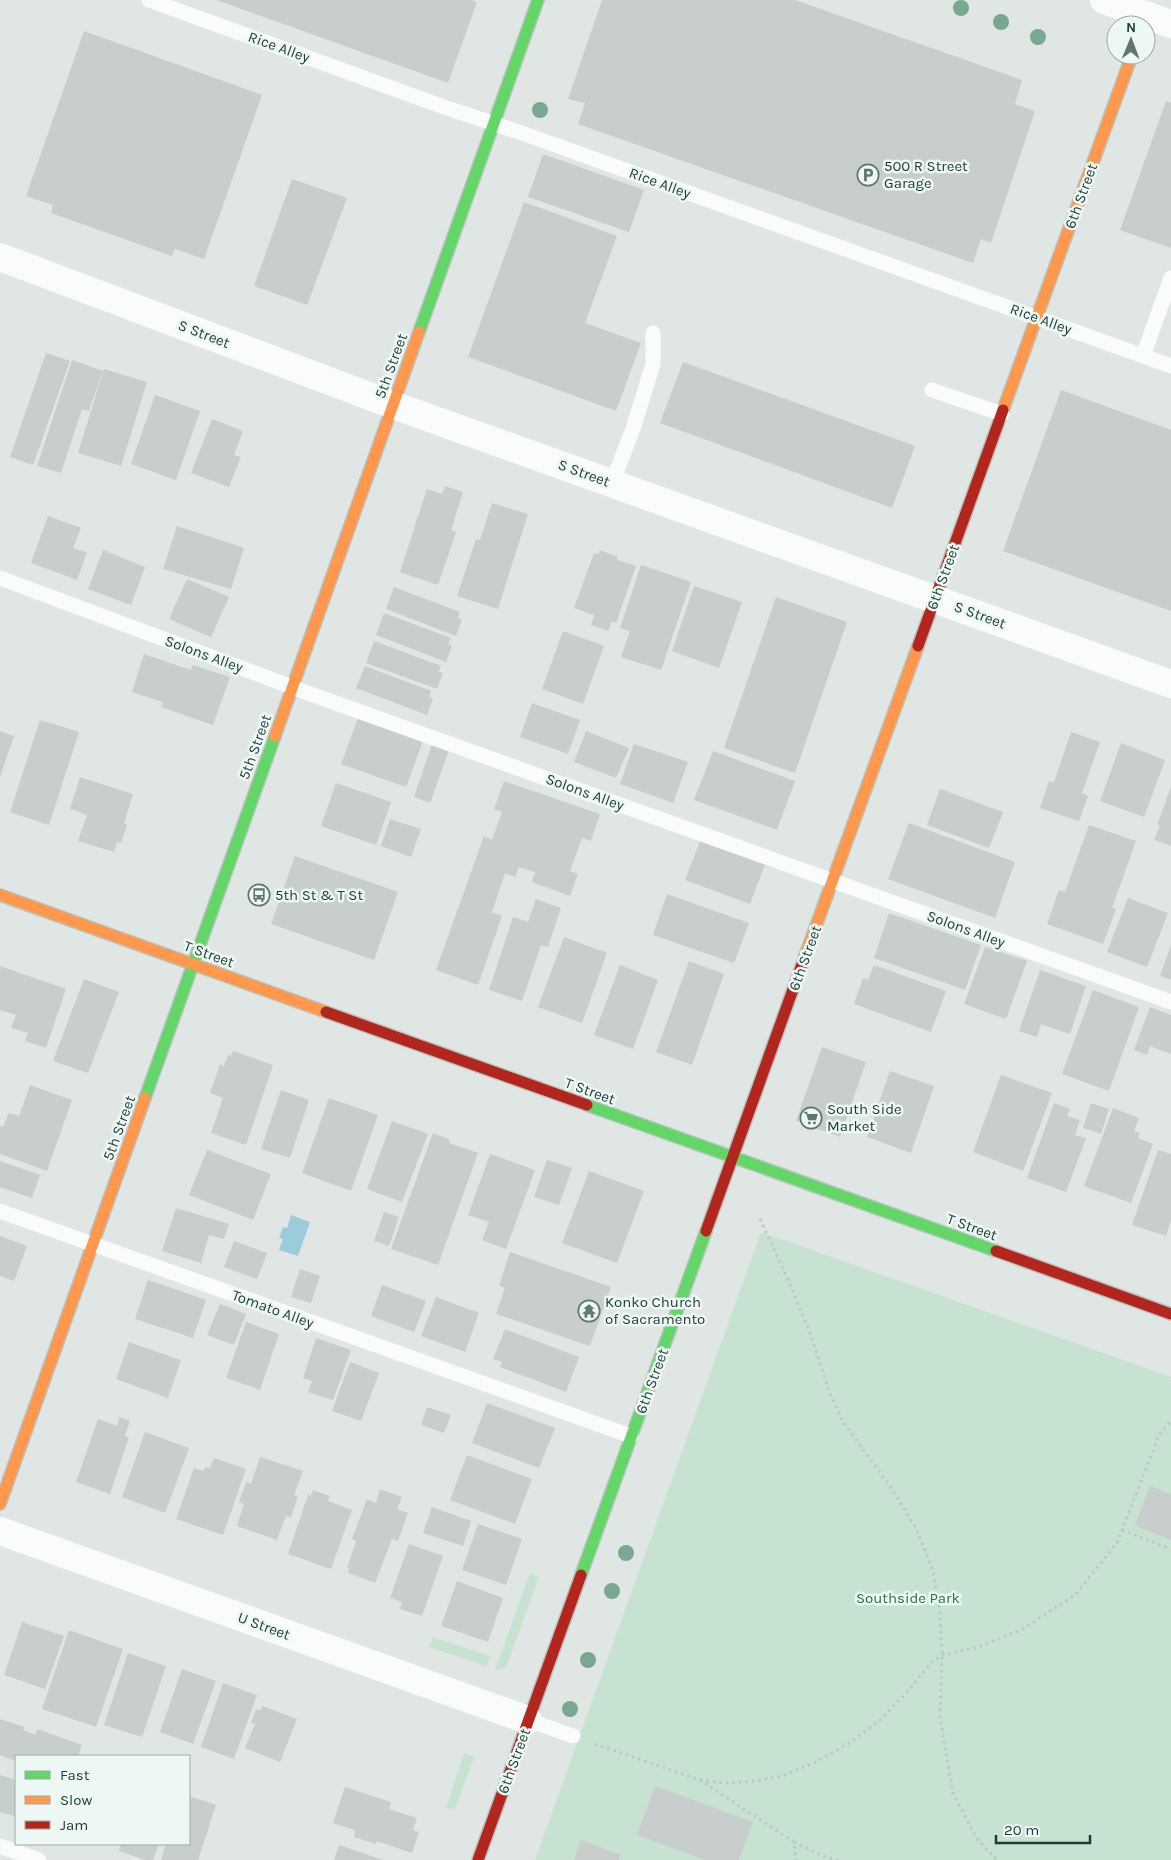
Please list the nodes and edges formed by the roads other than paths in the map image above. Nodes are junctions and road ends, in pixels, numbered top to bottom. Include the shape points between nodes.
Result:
1 (149, 0) edge
2 (538, 0) edge
3 (1104, 0) edge
4 (1147, 13) edge
5 (1171, 24) edge
6 (1128, 65) edge
7 (494, 124) junction
8 (0, 257) edge
9 (1171, 278) edge
10 (1037, 318) junction
11 (653, 333) dead end
12 (1143, 356) junction
13 (1171, 366) edge
14 (932, 390) dead end
15 (393, 405) junction
16 (1002, 414) junction
17 (612, 483) junction
18 (0, 578) edge
19 (935, 599) junction
20 (1171, 684) edge
21 (292, 687) junction
22 (833, 881) junction
23 (0, 894) edge
24 (193, 964) junction
25 (1171, 1002) edge
26 (733, 1158) junction
27 (0, 1211) edge
28 (93, 1244) junction
29 (1171, 1314) edge
30 (631, 1436) junction
31 (0, 1504) edge
32 (0, 1531) edge
33 (528, 1720) junction
34 (573, 1736) road end
35 (0, 1846) edge
36 (39, 1860) edge
37 (478, 1860) edge

1 - 7 lane, Rice Alley
2 - 7 street, 5th Street
3 - 4 street
4 - 5 street
6 - 10 street, 6th Street
7 - 10 lane, Rice Alley
7 - 15 street, 5th Street
8 - 15 street, S Street
9 - 12 lane
10 - 12 lane, Rice Alley
10 - 16 street, 6th Street
11 - 17 lane via 653,364
12 - 13 lane, Rice Alley
14 - 16 lane
15 - 17 street, S Street
15 - 21 street, 5th Street
16 - 19 street, 6th Street
17 - 19 street, S Street
18 - 21 lane, Solons Alley
19 - 20 street, S Street
19 - 22 street, 6th Street
21 - 22 lane, Solons Alley
21 - 24 street, 5th Street
22 - 25 lane, Solons Alley
22 - 26 street, 6th Street
23 - 24 street, T Street
24 - 26 street, T Street
24 - 28 street, 5th Street
26 - 29 street, T Street
26 - 30 street, 6th Street
27 - 28 lane, Tomato Alley
28 - 30 lane, Tomato Alley
28 - 31 street, 5th Street
30 - 33 street, 6th Street
32 - 33 street, U Street
33 - 34 lane
33 - 37 street, 6th Street
35 - 36 lane

